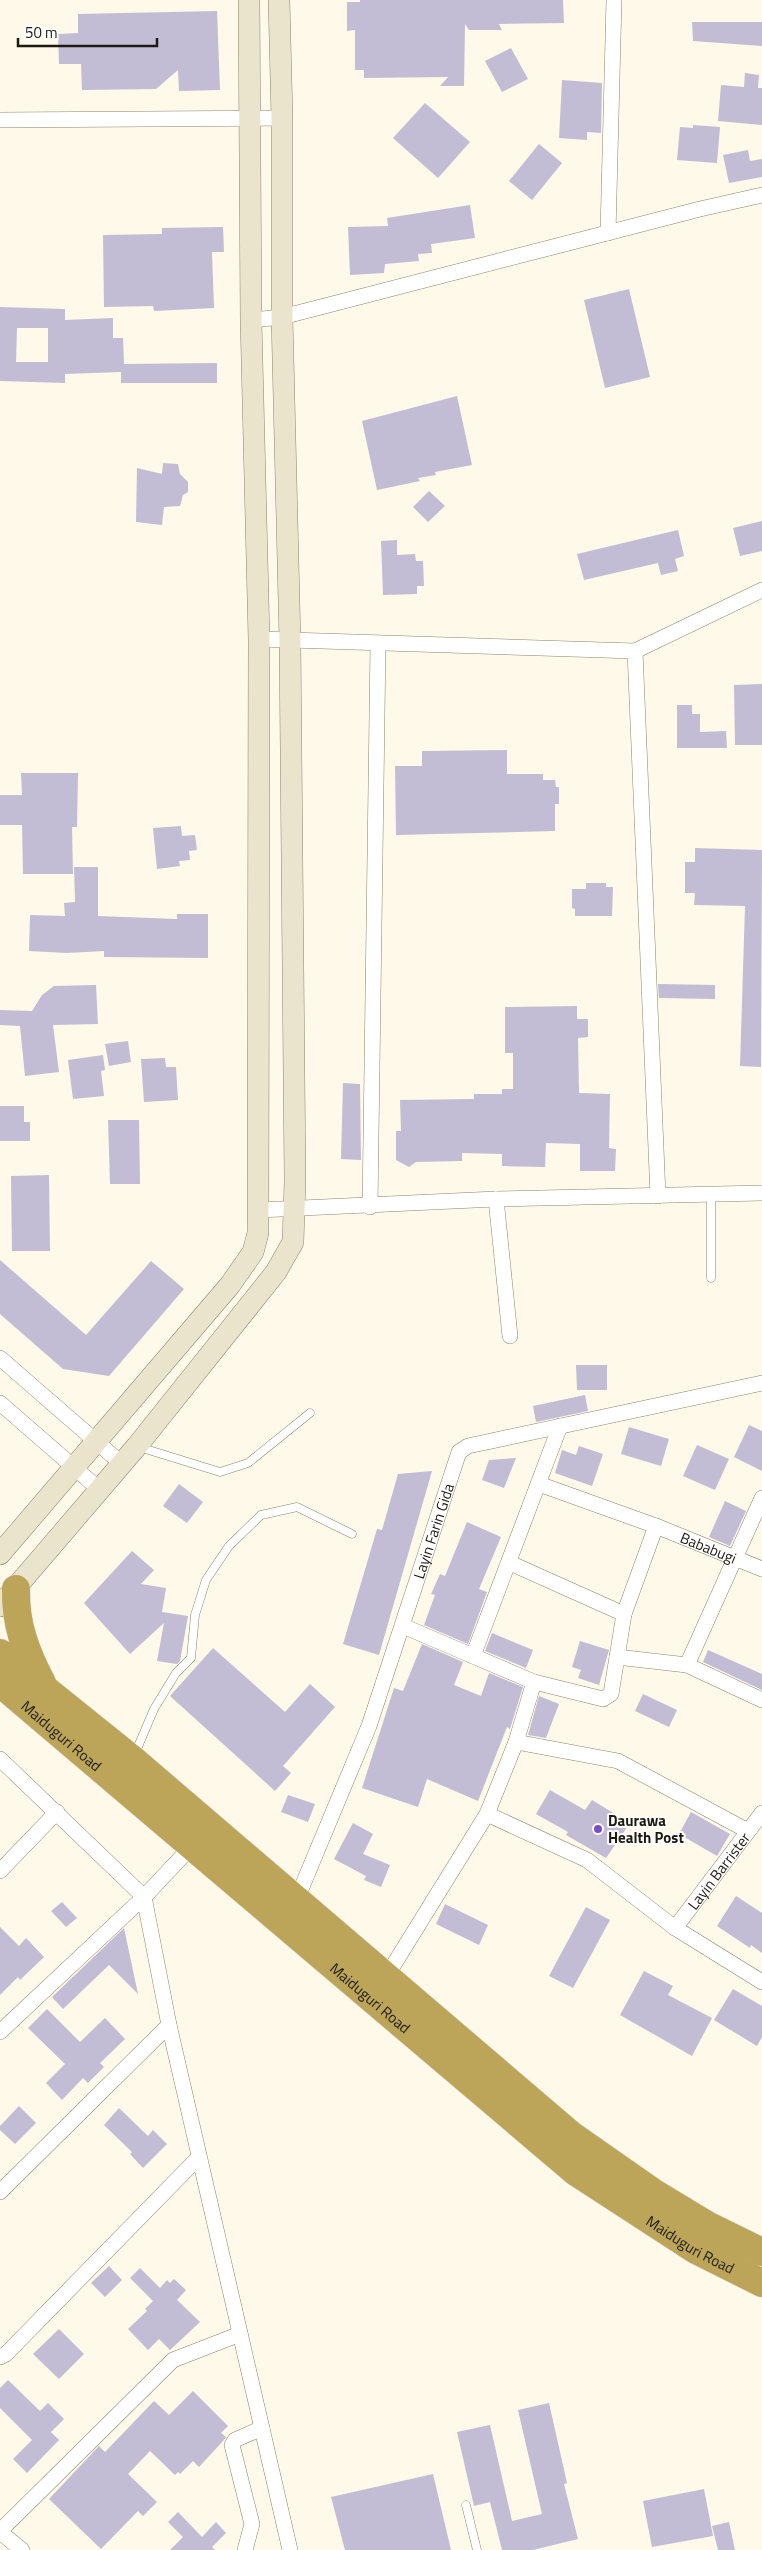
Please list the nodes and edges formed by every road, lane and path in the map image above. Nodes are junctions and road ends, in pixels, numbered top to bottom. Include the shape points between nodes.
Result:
1 (249, 0) edge
2 (279, 0) edge
3 (614, 0) edge
4 (250, 118) junction
5 (282, 118) junction
6 (0, 120) edge
7 (762, 195) edge
8 (608, 233) junction
9 (282, 317) junction
10 (251, 320) junction
11 (762, 590) edge
12 (259, 639) junction
13 (290, 642) junction
14 (378, 645) junction
15 (635, 651) junction
16 (762, 1193) edge
17 (711, 1194) junction
18 (658, 1196) junction
19 (496, 1200) junction
20 (370, 1207) junction
21 (295, 1209) junction
22 (258, 1210) junction
23 (711, 1278) dead end
24 (510, 1336) dead end
25 (0, 1358) edge
26 (762, 1384) edge
27 (0, 1404) edge
28 (310, 1413) dead end
29 (560, 1426) junction
30 (96, 1440) junction
31 (137, 1446) junction
32 (122, 1464) junction
33 (73, 1466) junction
34 (539, 1484) junction
35 (100, 1490) junction
36 (762, 1498) edge
37 (656, 1526) junction
38 (352, 1534) dead end
39 (0, 1554) edge
40 (735, 1558) junction
41 (510, 1564) junction
42 (762, 1569) edge
43 (8, 1598) edge
44 (624, 1614) junction
45 (403, 1626) junction
46 (0, 1653) edge
47 (474, 1656) junction
48 (617, 1657) junction
49 (687, 1665) junction
50 (534, 1682) junction
51 (0, 1683) edge
52 (48, 1693) junction
53 (762, 1700) edge
54 (516, 1742) junction
55 (0, 1760) edge
56 (133, 1760) junction
57 (57, 1812) junction
58 (762, 1813) edge
59 (487, 1814) junction
60 (748, 1831) junction
61 (191, 1847) junction
62 (0, 1871) edge
63 (144, 1896) junction
64 (296, 1900) junction
65 (675, 1928) junction
66 (386, 1977) junction
67 (762, 1982) edge
68 (372, 2001) junction
69 (169, 2025) junction
70 (0, 2032) edge
71 (199, 2157) junction
72 (0, 2192) edge
73 (762, 2252) edge
74 (762, 2283) edge
75 (240, 2334) junction
76 (0, 2357) edge
77 (262, 2428) junction
78 (466, 2505) dead end
79 (0, 2531) edge
80 (22, 2550) edge
81 (245, 2550) edge
82 (290, 2550) edge
83 (477, 2550) edge

1 - 4 street
2 - 5 street
3 - 8 street
4 - 5 street
4 - 6 street
4 - 10 street
5 - 9 street
7 - 8 street
8 - 9 street
9 - 10 street
9 - 13 street
10 - 12 street
11 - 15 street
12 - 13 street
12 - 22 street
13 - 14 street
13 - 21 street
14 - 15 street
14 - 20 street
15 - 18 street
16 - 17 street
17 - 18 street
17 - 23 lane
18 - 19 street
19 - 20 street
19 - 24 street
20 - 21 street
21 - 22 street
21 - 31 street via 293,1242 276,1272
22 - 30 street via 254,1252 230,1285
25 - 30 street
26 - 29 street, Layin Farin Gida
27 - 33 street
28 - 31 lane via 248,1463 220,1472
29 - 34 street
29 - 45 street, Layin Farin Gida via 468,1446 459,1452
30 - 32 street
30 - 33 street
31 - 32 street
32 - 35 street
33 - 35 street
33 - 39 street
34 - 37 street, Bababugi
34 - 41 street
35 - 43 street
36 - 40 street
37 - 40 street, Bababugi
37 - 44 street
38 - 56 lane via 297,1507 261,1515 229,1546 206,1580 195,1615 191,1658 176,1673 154,1709
40 - 42 street, Bababugi
40 - 49 street
41 - 44 street
41 - 47 street
43 - 52 highway via 27,1655
44 - 48 street
45 - 47 street
45 - 64 street, Layin Farin Gida via 369,1726
46 - 52 highway, Maiduguri Road
47 - 50 street
48 - 49 street
48 - 50 street via 611,1694 603,1699
49 - 53 street
50 - 54 street
51 - 61 highway, Maiduguri Road
52 - 56 highway, Maiduguri Road
54 - 59 street
54 - 60 street via 618,1761
55 - 57 street
56 - 64 highway, Maiduguri Road
57 - 62 street
57 - 63 street
58 - 60 street, Layin Barrister
59 - 65 street via 587,1860
59 - 66 street
60 - 65 street, Layin Barrister
61 - 63 street
61 - 68 highway, Maiduguri Road
63 - 69 street
63 - 70 street
64 - 66 highway, Maiduguri Road
65 - 67 street
66 - 68 street
66 - 73 highway, Maiduguri Road via 609,2163 707,2225
68 - 74 highway, Maiduguri Road via 576,2172 688,2245
69 - 71 street
69 - 72 street
71 - 75 street
71 - 76 street
75 - 77 street
75 - 79 street via 173,2360
77 - 81 street via 235,2440 232,2445 252,2524
77 - 82 street
78 - 83 lane
79 - 80 street

